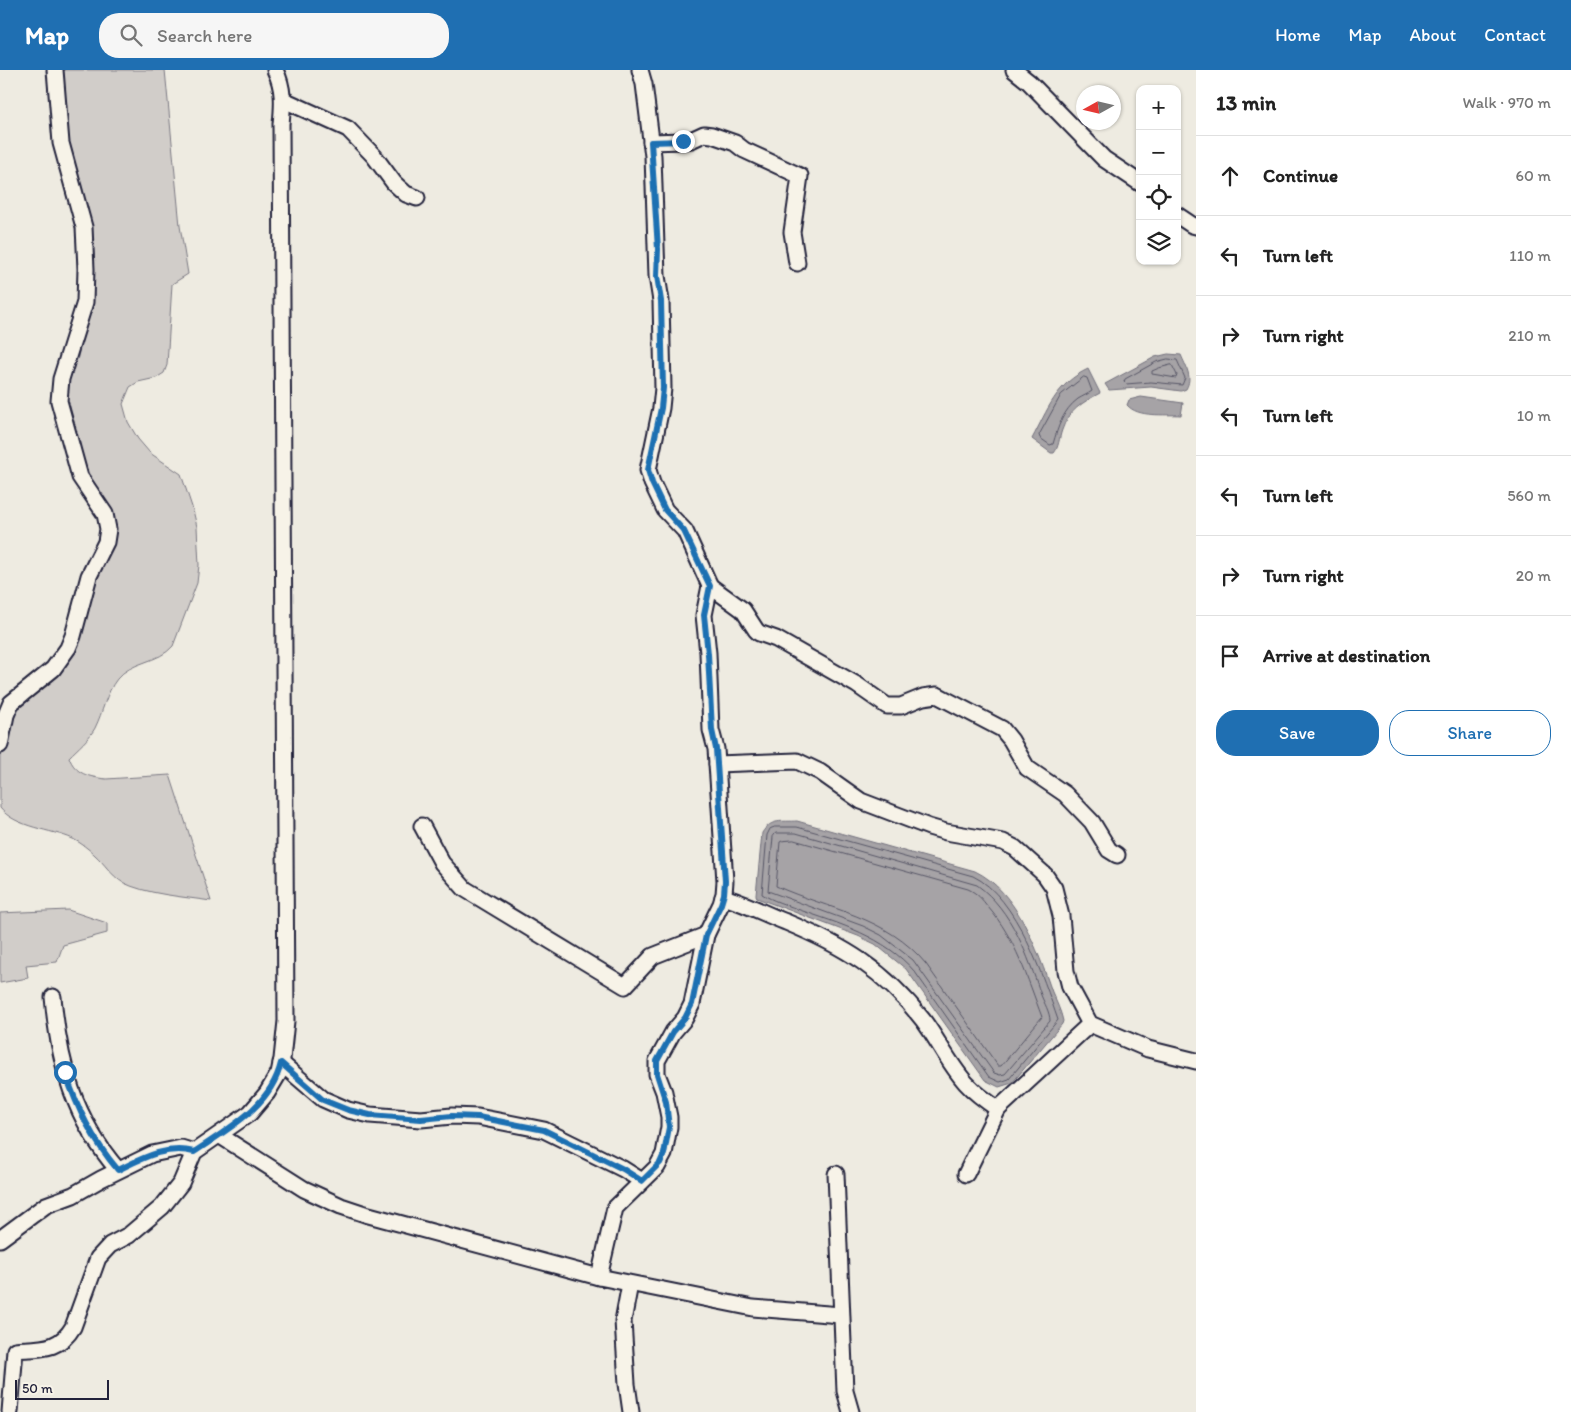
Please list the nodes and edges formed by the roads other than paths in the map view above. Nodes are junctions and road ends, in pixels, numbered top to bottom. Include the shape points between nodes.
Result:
1 (55, 70) edge
2 (275, 70) edge
3 (640, 70) edge
4 (1014, 70) edge
5 (284, 100) junction
6 (651, 142) junction
7 (1136, 180) edge
8 (417, 198) dead end
9 (1181, 218) edge
10 (1196, 226) edge
11 (797, 264) dead end
12 (710, 586) junction
13 (0, 745) edge
14 (717, 764) junction
15 (422, 826) dead end
16 (1117, 855) dead end
17 (723, 897) junction
18 (706, 935) junction
19 (53, 998) dead end
20 (1090, 1024) junction
21 (1196, 1060) edge
22 (281, 1063) junction
23 (998, 1108) junction
24 (219, 1135) junction
25 (194, 1152) junction
26 (118, 1170) junction
27 (836, 1174) dead end
28 (966, 1174) dead end
29 (642, 1181) junction
30 (0, 1239) edge
31 (599, 1277) junction
32 (630, 1284) junction
33 (841, 1315) junction
34 (10, 1412) edge
35 (631, 1412) edge
36 (851, 1412) edge

1 - 13 street via 61,143 84,227 86,269 85,302 61,379 59,401 80,477 105,514 108,536 89,576 68,648 53,669 11,703
2 - 5 street
3 - 6 street
4 - 7 street via 1104,159
5 - 8 street via 348,129 394,183 406,194
5 - 22 street via 281,144 286,1022
6 - 11 street via 683,141 704,134 712,135 800,176 792,232
6 - 12 street via 663,388 648,470 665,510 684,531
9 - 10 street
12 - 14 street via 704,615
12 - 16 street via 743,610 759,633 776,639 857,685 886,706 900,706 937,695 1002,729 1027,768 1065,794 1092,822 1109,850
14 - 17 street via 725,881
14 - 20 street via 796,761 820,772 862,801 929,827 1004,842 1015,848 1045,875 1054,888 1070,987
15 - 18 street via 442,863 465,889 625,986 653,956
17 - 18 street
17 - 23 street via 742,902 819,936 880,974 924,1021 965,1082
18 - 29 street via 692,1004 657,1061 669,1127 660,1163
19 - 26 street via 65,1072 73,1096 93,1138
20 - 21 street via 1148,1049
20 - 23 street
22 - 24 street via 274,1083 259,1104
22 - 29 street via 323,1100 348,1110 421,1119 478,1117 544,1130
23 - 28 street
24 - 25 street
24 - 31 street via 286,1179 341,1206
25 - 26 street via 180,1148 152,1154
25 - 34 street via 181,1183 162,1206 129,1235 110,1245 98,1258 73,1327 64,1340 50,1347 15,1350
26 - 30 street via 73,1195 46,1205
27 - 33 street
29 - 31 street via 615,1208
31 - 32 street
32 - 33 street via 752,1308
32 - 35 street via 623,1321
33 - 36 street via 845,1391

